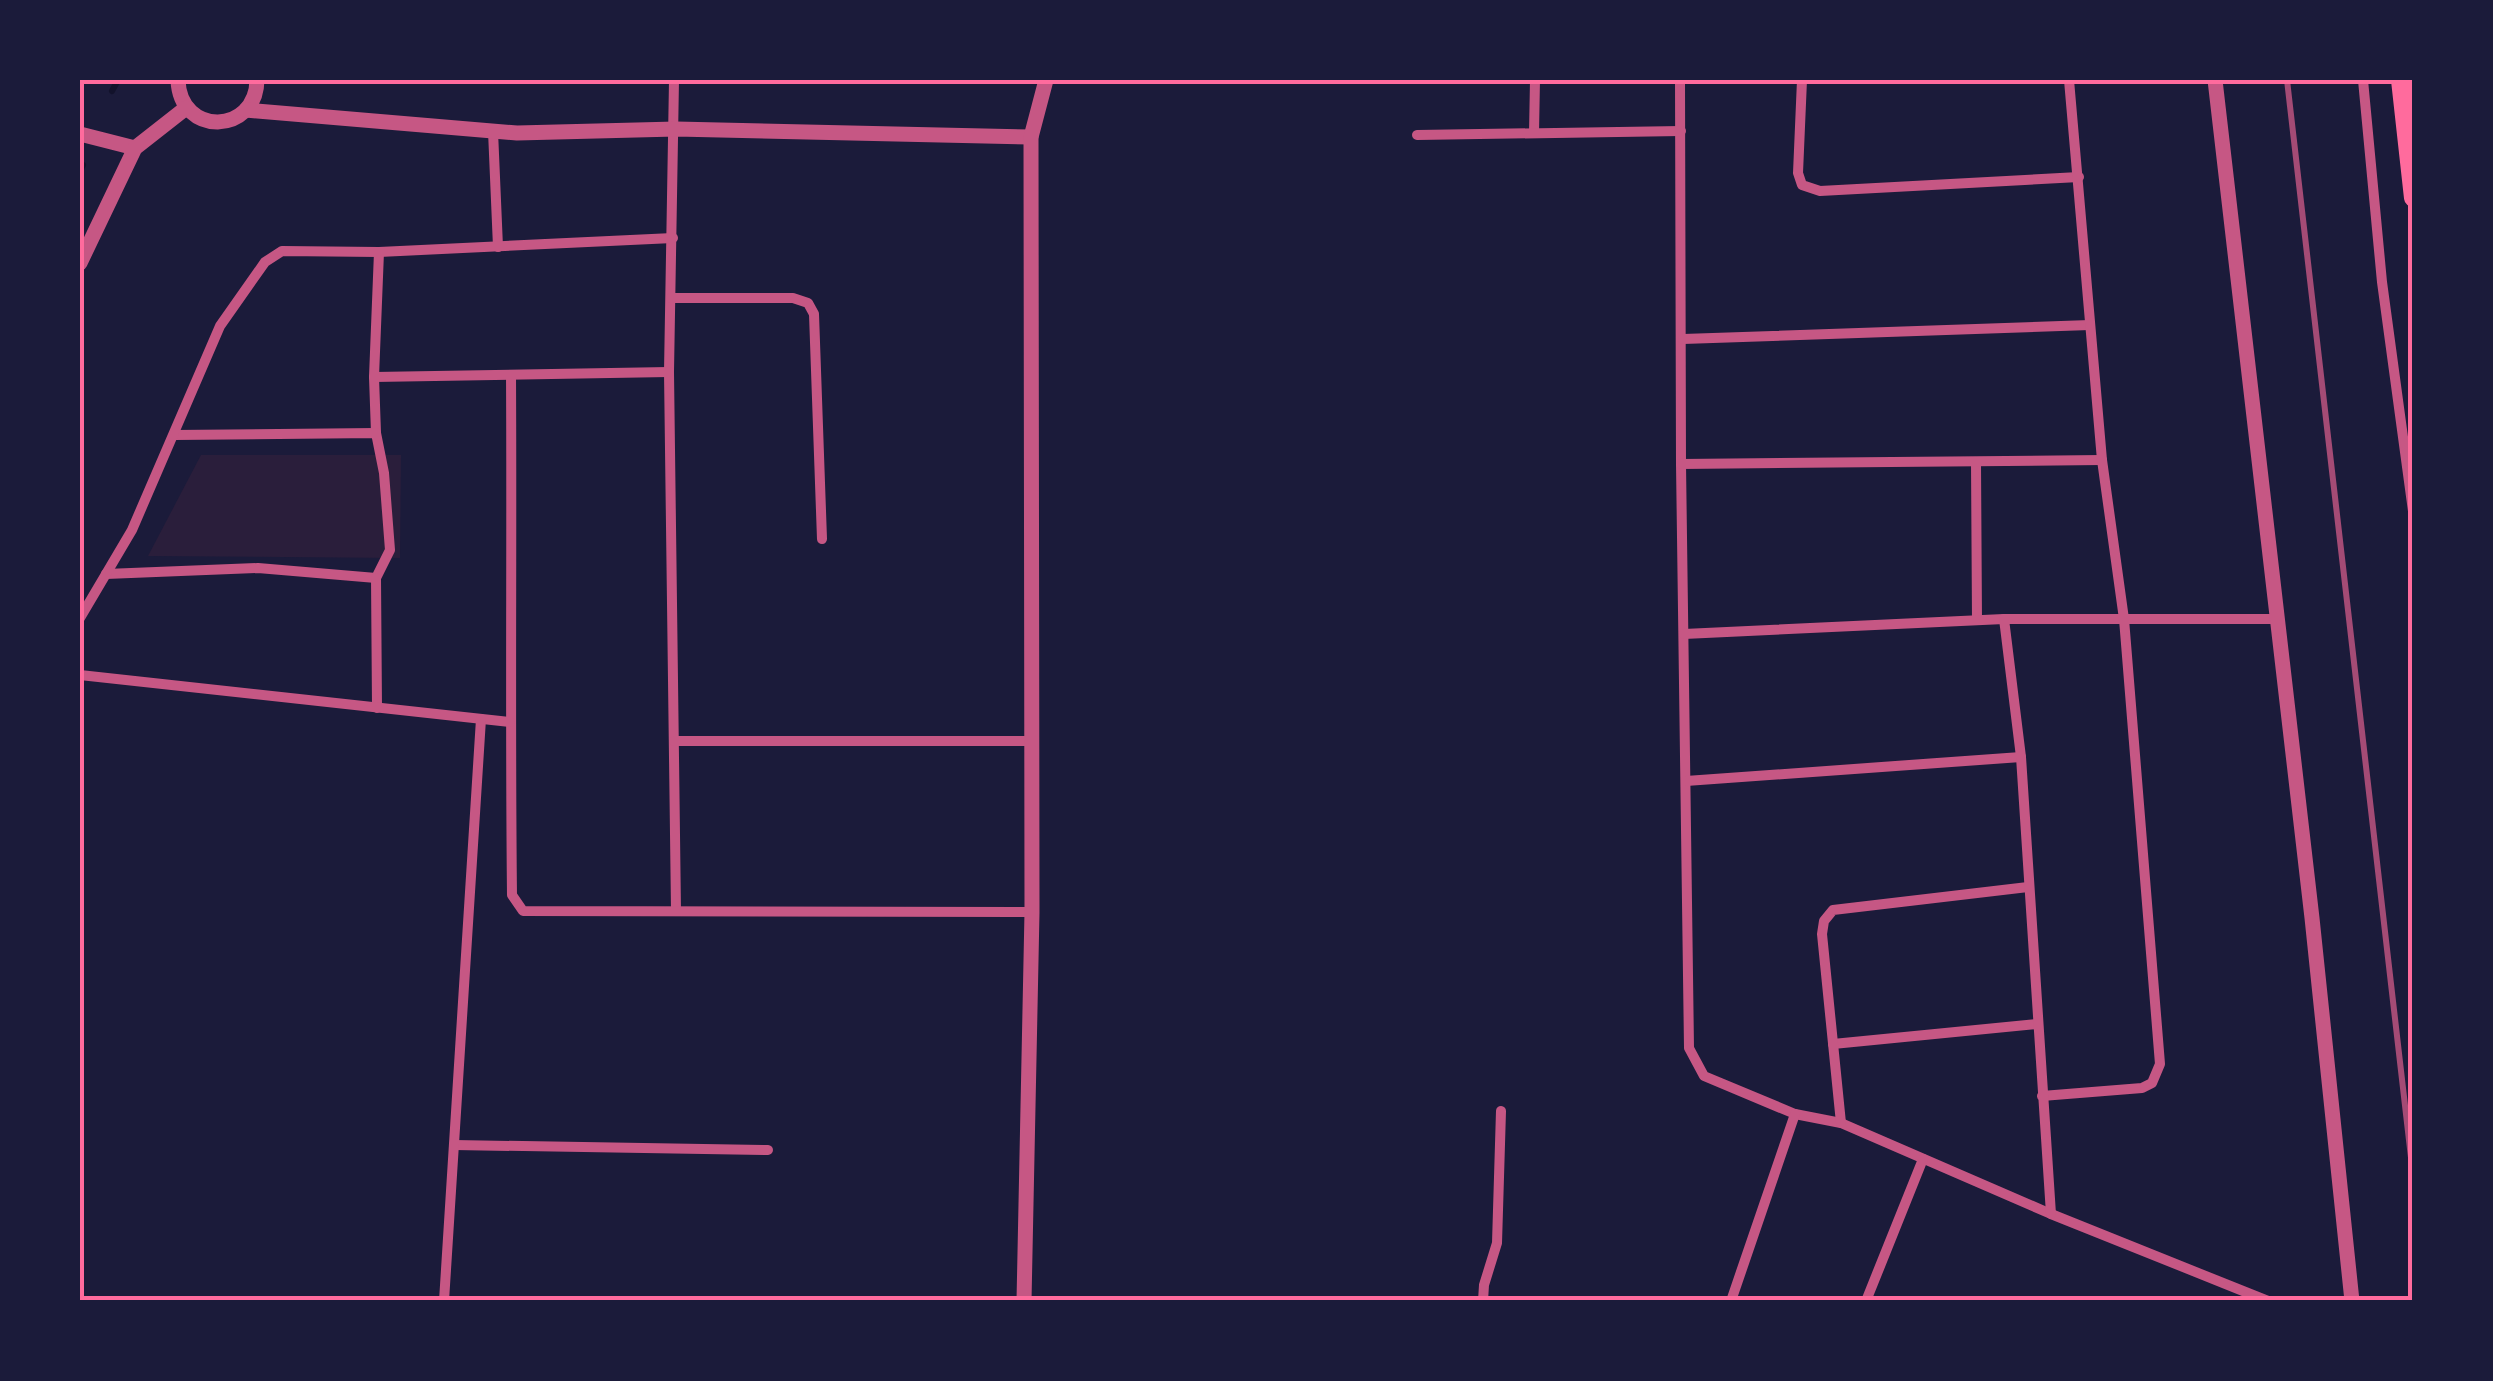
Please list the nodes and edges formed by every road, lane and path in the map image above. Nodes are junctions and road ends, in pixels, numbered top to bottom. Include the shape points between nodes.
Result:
1 (178, 80) edge
2 (256, 80) edge
3 (674, 80) edge
4 (1046, 80) edge
5 (1534, 80) edge
6 (1680, 80) edge
7 (1802, 80) edge
8 (2069, 80) edge
9 (2215, 80) edge
10 (2363, 80) edge
11 (2400, 80) edge
12 (186, 108) junction
13 (246, 110) junction
14 (493, 130) junction
15 (676, 130) junction
16 (1681, 131) junction
17 (1534, 133) junction
18 (80, 134) edge
19 (1417, 134) dead end
20 (1031, 137) junction
21 (135, 148) junction
22 (2079, 177) junction
23 (2413, 198) edge
24 (672, 238) junction
25 (498, 247) junction
26 (379, 252) junction
27 (80, 264) edge
28 (671, 298) junction
29 (2090, 325) junction
30 (1683, 339) junction
31 (669, 372) junction
32 (511, 375) junction
33 (374, 377) junction
34 (376, 433) junction
35 (174, 435) junction
36 (2102, 460) junction
37 (1976, 462) junction
38 (1681, 464) junction
39 (2413, 511) edge
40 (822, 539) dead end
41 (106, 574) junction
42 (376, 578) junction
43 (80, 618) edge
44 (2004, 619) junction
45 (2278, 619) junction
46 (1978, 620) junction
47 (2124, 620) junction
48 (1684, 634) junction
49 (80, 675) edge
50 (377, 708) junction
51 (482, 719) junction
52 (510, 722) junction
53 (674, 741) junction
54 (1031, 741) junction
55 (2020, 757) junction
56 (1686, 781) junction
57 (2028, 887) junction
58 (676, 911) junction
59 (1032, 912) junction
60 (2037, 1024) junction
61 (1833, 1044) junction
62 (2042, 1096) junction
63 (1501, 1111) dead end
64 (1795, 1114) junction
65 (1841, 1123) junction
66 (454, 1145) junction
67 (768, 1150) dead end
68 (1923, 1159) junction
69 (2051, 1214) junction
70 (444, 1301) edge
71 (1024, 1301) edge
72 (1483, 1301) edge
73 (1731, 1301) edge
74 (1866, 1301) edge
75 (2268, 1301) edge
76 (2352, 1301) edge

1 - 12 street
2 - 13 street
3 - 15 street
4 - 20 street
5 - 17 street
6 - 16 street
7 - 22 street via 1798,173 1809,188
8 - 22 street
9 - 45 street
10 - 39 street
11 - 23 main road
12 - 13 street via 209,122
12 - 21 street
13 - 14 street
14 - 15 street
14 - 25 street
15 - 20 street
15 - 24 street
16 - 17 street
16 - 30 street
17 - 19 street
18 - 21 street
20 - 54 street
21 - 27 street
22 - 29 street
24 - 25 street
24 - 28 street
25 - 26 street
26 - 33 street
26 - 35 street via 282,251 265,262 220,326
28 - 31 street
28 - 40 street via 808,302 814,314
29 - 30 street
29 - 36 street
30 - 38 street
31 - 32 street
31 - 53 street
32 - 33 street
32 - 52 street
33 - 34 street
34 - 35 street
34 - 42 street via 390,550
35 - 41 street
36 - 37 street
36 - 47 street
37 - 38 street
37 - 46 street
38 - 48 street
41 - 42 street via 258,568
41 - 43 street
42 - 50 street
44 - 46 street
44 - 47 street
44 - 55 street
45 - 47 street
45 - 76 street
46 - 48 street
47 - 62 street via 2160,1064 2142,1088
48 - 56 street
49 - 50 street
50 - 51 street
51 - 52 street
51 - 66 street
52 - 58 street via 512,895 523,910
53 - 54 street
53 - 58 street
54 - 59 street
55 - 56 street
55 - 57 street
56 - 64 street via 1689,1048 1704,1076
57 - 60 street
57 - 61 street via 1833,910 1822,934
58 - 59 street
59 - 71 street
60 - 61 street
60 - 62 street
61 - 65 street
62 - 69 street
63 - 72 street via 1496,1243
64 - 65 street
64 - 73 street
65 - 68 street
66 - 67 street
66 - 70 street
68 - 69 street
68 - 74 street
69 - 75 street

